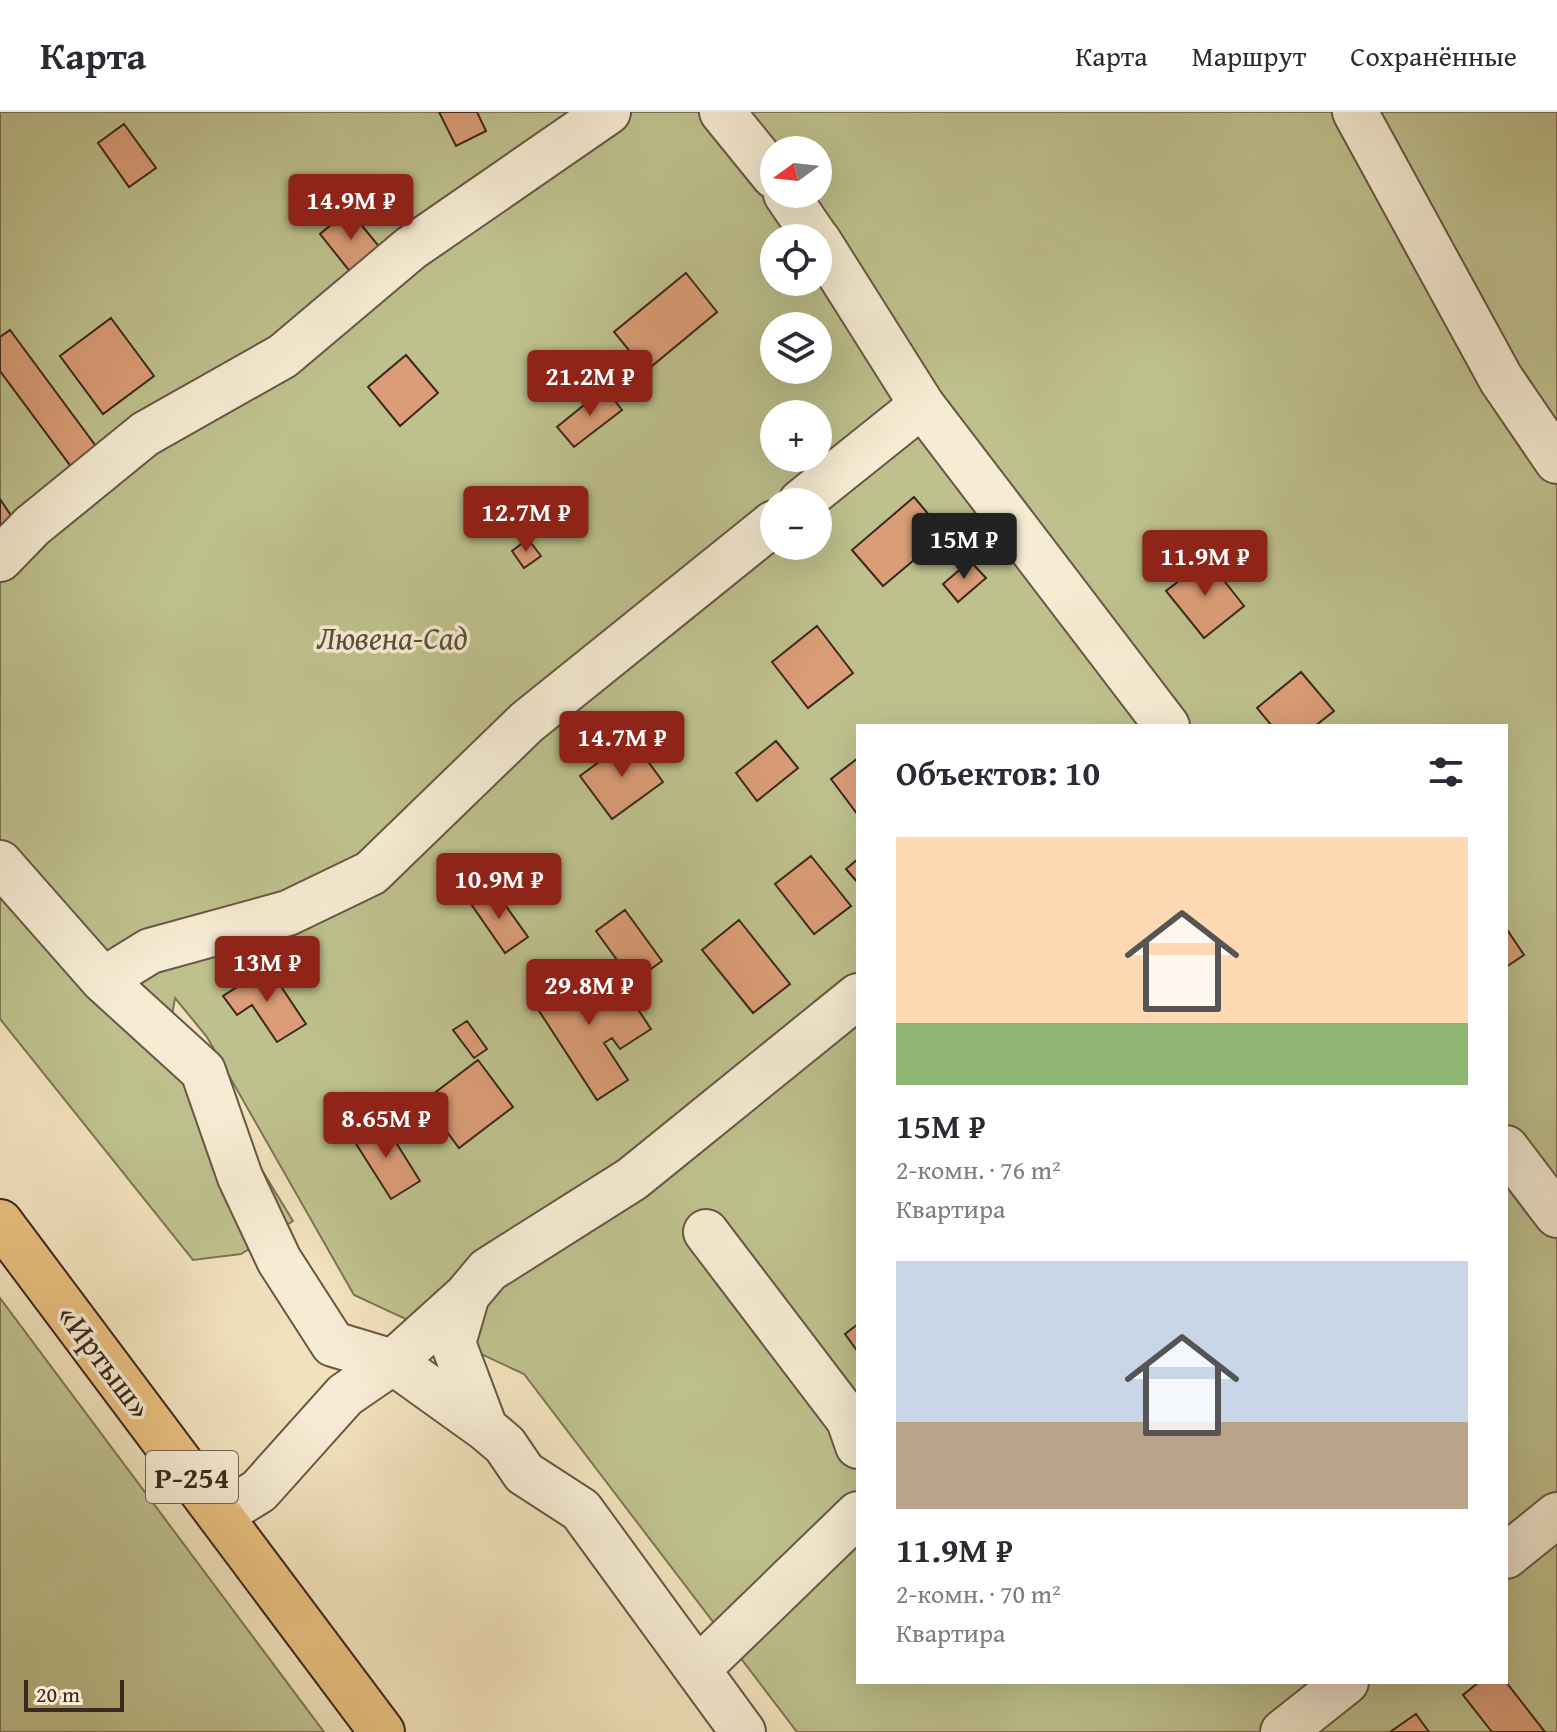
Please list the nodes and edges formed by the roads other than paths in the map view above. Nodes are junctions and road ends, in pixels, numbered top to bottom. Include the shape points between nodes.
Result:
1 (608, 112) edge
2 (722, 112) edge
3 (1355, 112) edge
4 (760, 159) edge
5 (832, 263) edge
6 (922, 405) junction
7 (1557, 461) edge
8 (818, 488) edge
9 (760, 534) edge
10 (0, 559) edge
11 (1165, 724) edge
12 (0, 863) edge
13 (103, 980) junction
14 (856, 998) edge
15 (1508, 1151) edge
16 (1557, 1215) edge
17 (0, 1222) edge
18 (706, 1232) dead end
19 (467, 1295) junction
20 (393, 1362) junction
21 (485, 1428) junction
22 (856, 1440) edge
23 (855, 1511) edge
24 (220, 1515) junction
25 (1557, 1515) edge
26 (1508, 1554) edge
27 (698, 1669) junction
28 (1343, 1684) edge
29 (382, 1732) edge
30 (743, 1732) edge
31 (1283, 1732) edge

1 - 10 lane via 411,248 283,356 145,434 32,526
2 - 4 lane
3 - 7 lane via 1501,379
5 - 6 lane
6 - 8 lane
6 - 11 lane
9 - 13 lane via 527,722 371,873 288,913 150,951
12 - 13 lane
13 - 20 lane via 203,1071 240,1177 272,1246 333,1344
14 - 19 lane via 632,1179 488,1270
15 - 16 lane
17 - 24 highway, «Иртыш» / Р-254
18 - 22 lane via 849,1420
19 - 20 lane
19 - 21 lane via 453,1343
20 - 21 lane
20 - 24 lane via 345,1395 259,1491
21 - 27 lane via 524,1473 581,1510
23 - 27 lane
24 - 29 highway, «Иртыш» / Р-254
25 - 26 lane
27 - 30 lane
28 - 31 lane

